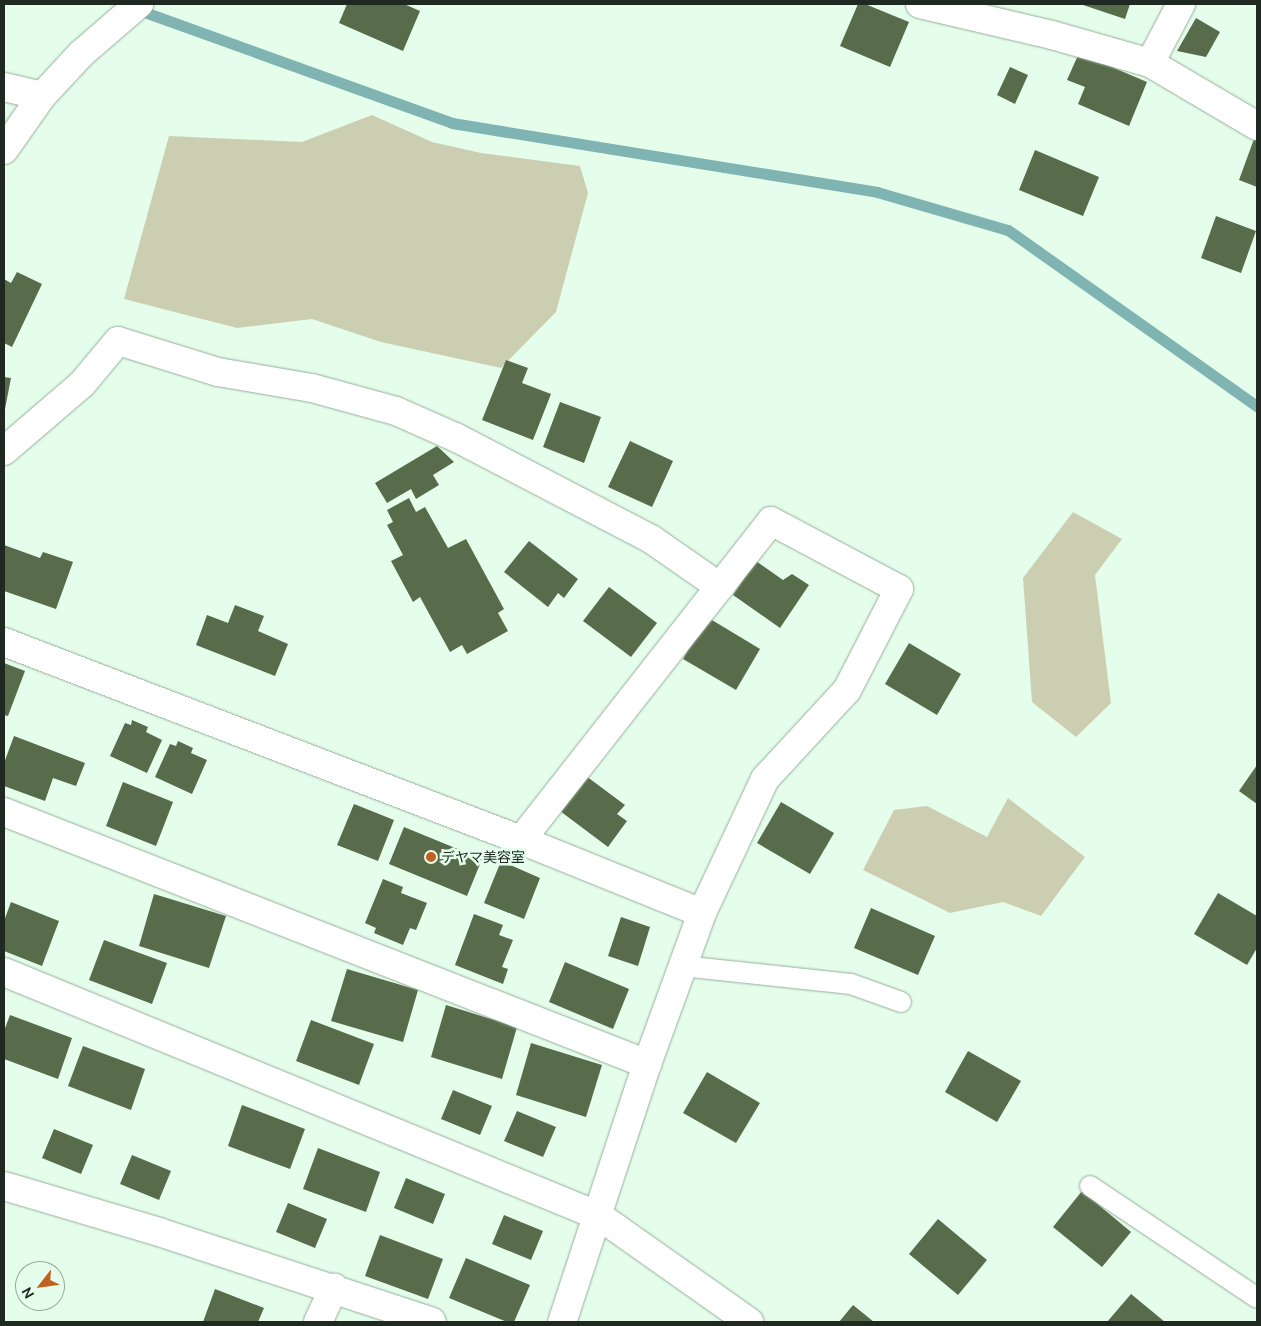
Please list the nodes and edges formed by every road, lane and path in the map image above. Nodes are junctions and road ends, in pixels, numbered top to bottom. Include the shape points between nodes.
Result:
1 (139, 4) edge
2 (920, 4) edge
3 (1182, 4) edge
4 (1150, 64) junction
5 (4, 87) edge
6 (42, 96) junction
7 (1257, 126) edge
8 (4, 150) edge
9 (4, 451) edge
10 (720, 587) junction
11 (4, 642) edge
12 (4, 812) edge
13 (521, 840) junction
14 (702, 913) junction
15 (682, 966) junction
16 (4, 972) edge
17 (901, 1002) dead end
18 (647, 1064) junction
19 (4, 1186) edge
20 (1090, 1186) dead end
21 (599, 1216) junction
22 (334, 1288) junction
23 (1257, 1298) edge
24 (318, 1322) edge
25 (432, 1322) edge
26 (562, 1322) edge
27 (749, 1322) edge

1 - 6 street via 81,54
2 - 4 street via 1052,35
3 - 4 street
4 - 7 street
5 - 6 street
6 - 8 street
9 - 10 street via 82,384 118,341 218,372 312,388 396,411 457,438 651,538
10 - 13 street
10 - 14 street via 771,521 899,589 848,690 765,779
11 - 13 street
12 - 18 street
13 - 14 street
14 - 15 street
15 - 17 lane via 851,984
15 - 18 street
16 - 21 street
18 - 21 street
19 - 22 street
20 - 23 lane
21 - 26 street
21 - 27 street
22 - 24 street
22 - 25 street

